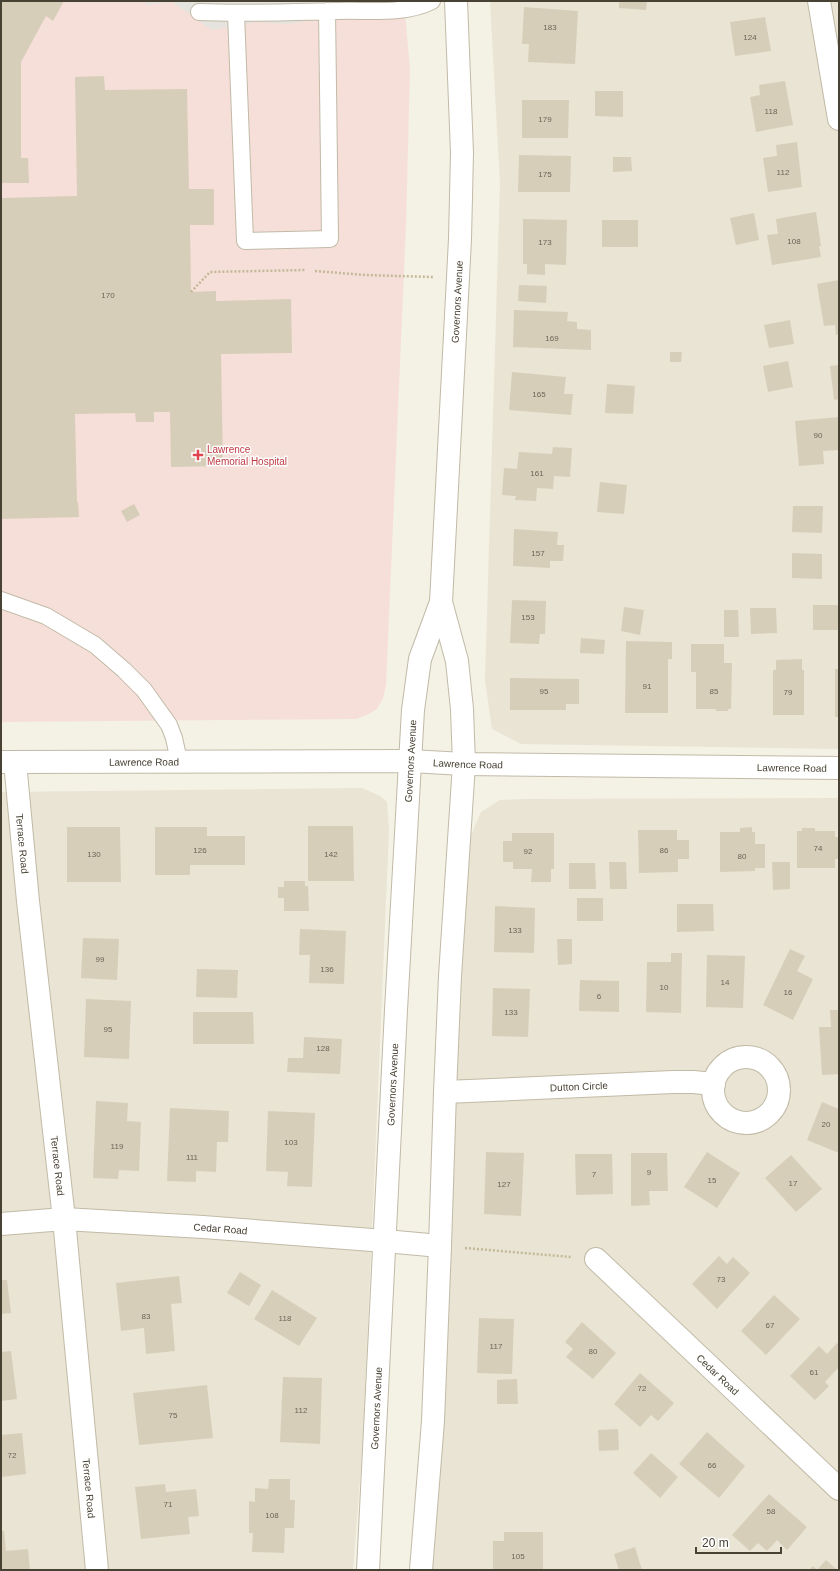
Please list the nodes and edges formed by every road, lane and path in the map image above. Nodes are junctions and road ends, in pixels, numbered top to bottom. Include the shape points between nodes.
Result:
1 (432, 1) edge
2 (456, 1) edge
3 (819, 1) edge
4 (327, 11) junction
5 (199, 12) dead end
6 (236, 14) junction
7 (839, 119) edge
8 (305, 270) dead end
9 (315, 271) dead end
10 (402, 277) dead end
11 (191, 292) dead end
12 (1, 600) edge
13 (441, 602) junction
14 (179, 761) junction
15 (410, 761) junction
16 (8, 762) edge
17 (464, 764) junction
18 (839, 768) edge
19 (714, 1084) dead end
20 (444, 1092) junction
21 (64, 1219) junction
22 (1, 1224) edge
23 (385, 1241) junction
24 (440, 1246) junction
25 (596, 1260) joint
26 (839, 1489) edge
27 (97, 1570) edge
28 (368, 1570) edge
29 (421, 1570) edge

1 - 4 lane via 421,6 385,11
2 - 13 street, Governors Avenue via 462,153 460,239
3 - 7 street
4 - 6 lane
4 - 6 lane via 330,239 245,241
5 - 6 lane
8 - 11 path via 210,272
9 - 10 path
12 - 14 lane via 46,616 95,645 124,670 144,690 169,725
13 - 15 street, Governors Avenue via 420,659
13 - 17 street, Governors Avenue via 457,661
14 - 15 street, Lawrence Road
14 - 16 street, Lawrence Road
15 - 17 street, Lawrence Road
15 - 23 street, Governors Avenue
16 - 21 street, Terrace Road via 28,900
17 - 18 street, Lawrence Road
17 - 20 street, Governors Avenue
19 - 20 street, Dutton Circle via 673,1082
20 - 24 street, Governors Avenue
21 - 22 street, Cedar Road
21 - 23 street, Cedar Road
21 - 27 street, Terrace Road
23 - 24 street, Cedar Road
23 - 28 street, Governors Avenue
24 - 25 path
24 - 29 street, Governors Avenue via 433,1422
25 - 26 street, Cedar Road

